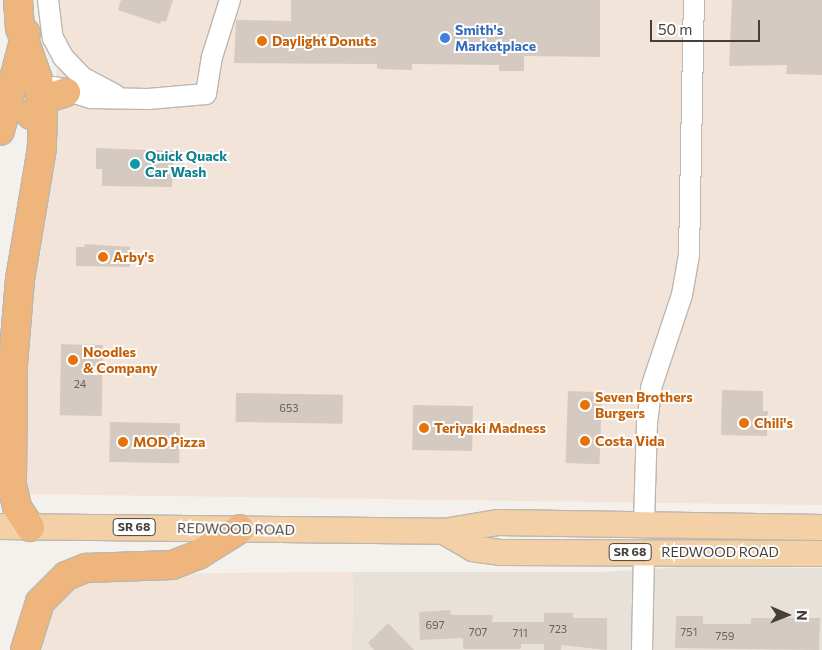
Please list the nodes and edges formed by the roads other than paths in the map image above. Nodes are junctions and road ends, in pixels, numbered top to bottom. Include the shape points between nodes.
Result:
1 (18, 0) edge
2 (36, 0) edge
3 (48, 0) edge
4 (230, 0) edge
5 (694, 0) edge
6 (29, 52) junction
7 (54, 97) junction
8 (120, 97) junction
9 (0, 130) edge
10 (0, 291) edge
11 (644, 524) junction
12 (0, 526) edge
13 (30, 527) junction
14 (822, 527) edge
15 (240, 529) junction
16 (442, 531) junction
17 (644, 552) junction
18 (822, 552) edge
19 (25, 650) edge
20 (642, 650) edge

1 - 6 highway
2 - 6 highway
3 - 8 street via 53,38 63,58 86,80
4 - 8 street via 212,57 206,94 148,99
5 - 11 street via 689,255 682,295 651,388
6 - 7 highway
6 - 9 highway
7 - 8 street
7 - 10 highway via 32,113 26,130
7 - 13 highway via 43,131 20,279 12,398 12,485 17,507
11 - 14 main road, REDWOOD ROAD / SR 68
11 - 16 main road, REDWOOD ROAD / SR 68 via 498,522
12 - 13 main road, REDWOOD ROAD / SR 68
13 - 15 main road, REDWOOD ROAD / SR 68
15 - 16 main road, REDWOOD ROAD / SR 68
15 - 19 highway via 198,556 172,565 92,568 66,576 40,602
16 - 17 main road, REDWOOD ROAD / SR 68 via 462,544 486,551
17 - 18 main road, REDWOOD ROAD / SR 68
17 - 20 street

